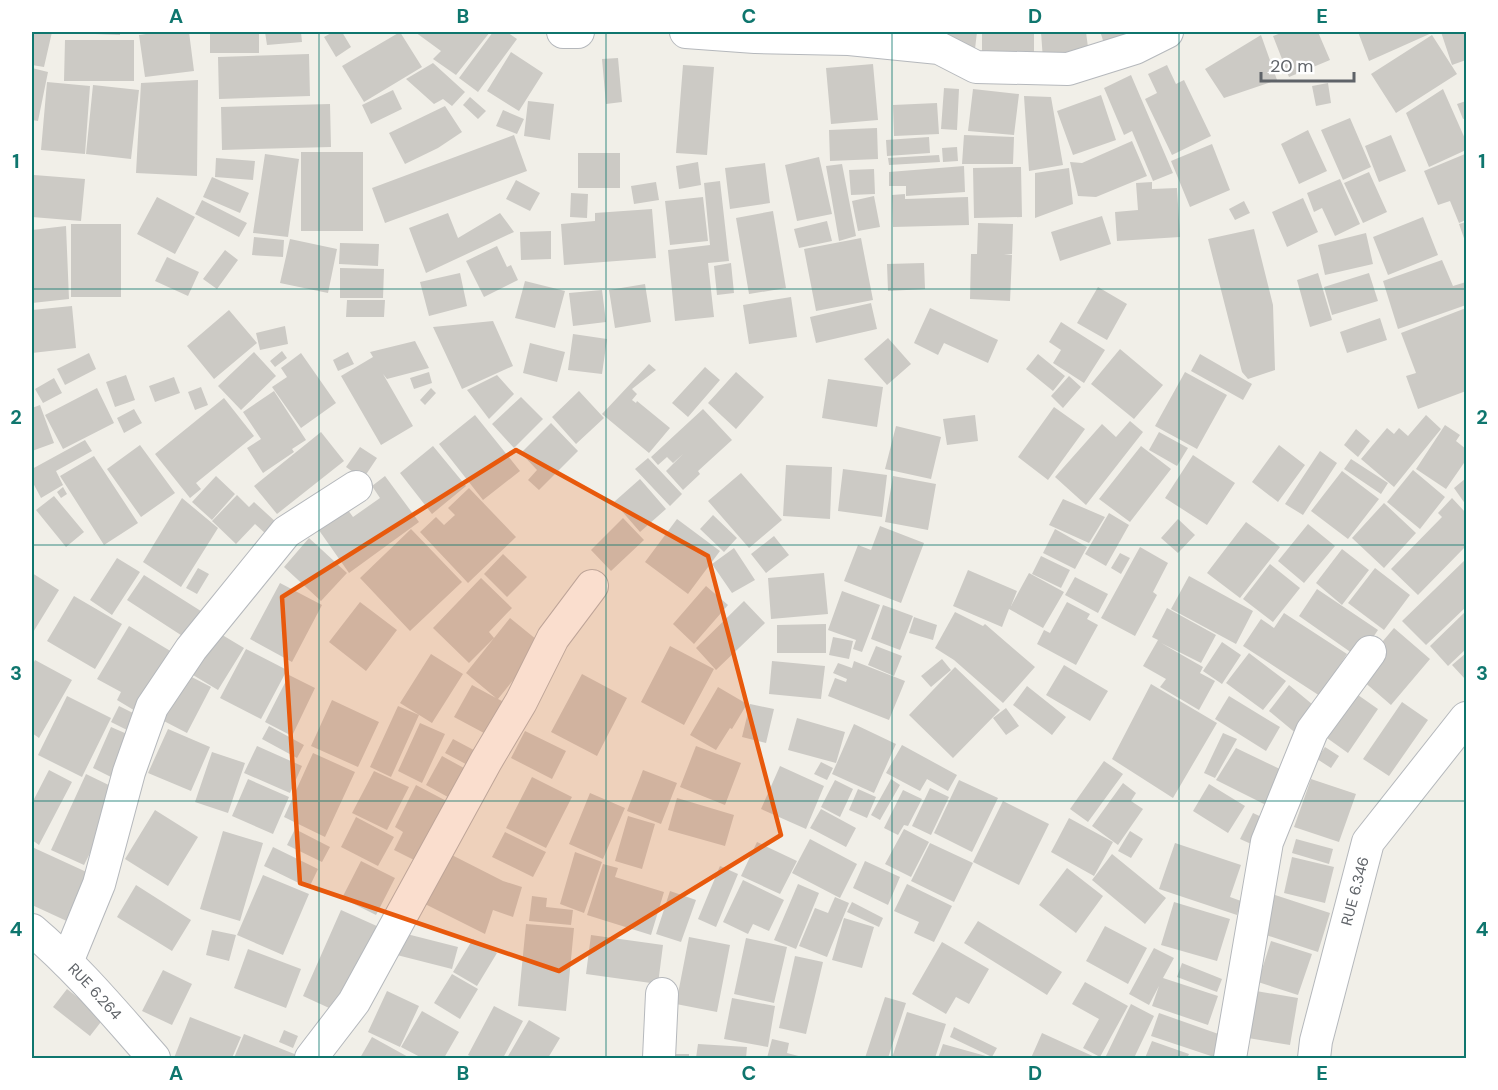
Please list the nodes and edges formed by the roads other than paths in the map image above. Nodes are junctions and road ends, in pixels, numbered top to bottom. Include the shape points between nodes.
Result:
1 (563, 32) edge
2 (578, 32) edge
3 (686, 32) edge
4 (1167, 32) edge
5 (356, 486) dead end
6 (592, 586) dead end
7 (1370, 652) dead end
8 (1467, 718) edge
9 (32, 930) edge
10 (66, 962) junction
11 (662, 994) dead end
12 (154, 1059) edge
13 (311, 1059) edge
14 (659, 1059) edge
15 (1230, 1059) edge
16 (1314, 1059) edge

1 - 2 street
3 - 4 street via 860,40 939,48 976,67 1068,69 1134,48
5 - 10 street via 286,532 191,649 152,707 129,772 99,884
6 - 13 street via 553,638 354,1002
7 - 15 street via 1312,731 1267,842
8 - 16 street, RUE 6.346 via 1368,842
9 - 10 street, RUE 6.264
10 - 12 street, RUE 6.264
11 - 14 street

